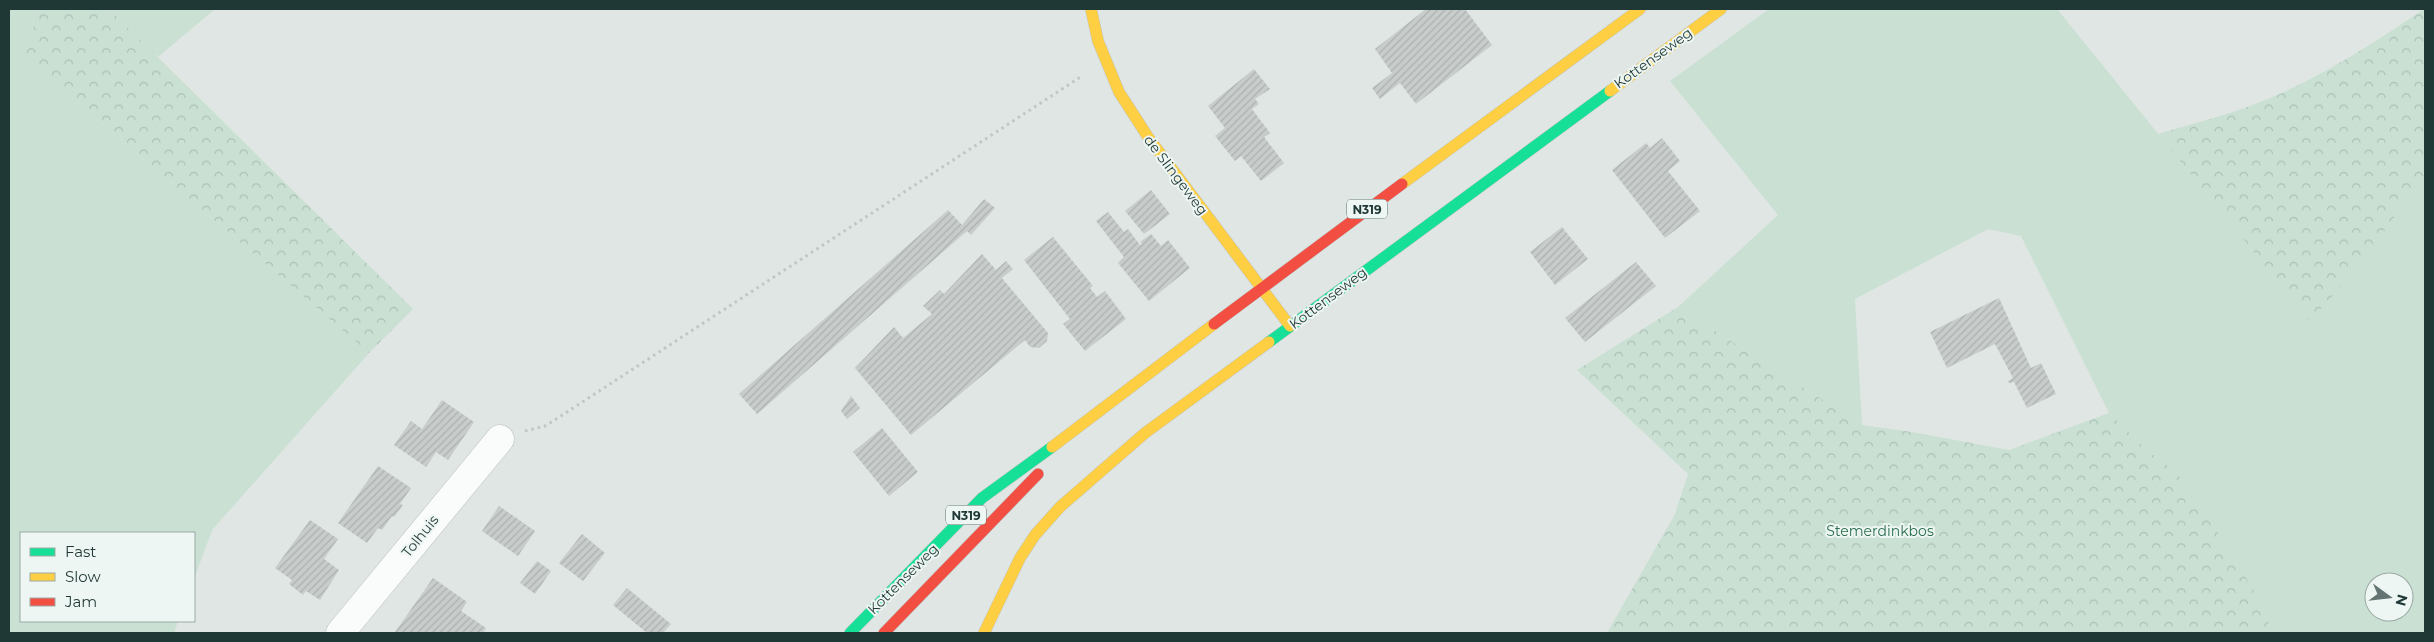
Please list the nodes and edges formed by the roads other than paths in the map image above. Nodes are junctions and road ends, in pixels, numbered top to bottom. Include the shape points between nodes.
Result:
1 (1092, 9) edge
2 (1640, 9) edge
3 (1720, 9) edge
4 (1260, 288) junction
5 (1290, 326) junction
6 (1097, 415) junction
7 (500, 439) road end
8 (340, 633) edge
9 (850, 633) edge
10 (884, 633) edge
11 (984, 633) edge

1 - 4 street, de Slingeweg via 1098,41 1119,92 1148,138
2 - 4 street, Kottenseweg / N319
3 - 5 street, Kottenseweg
4 - 5 street, de Slingeweg
4 - 6 street, Kottenseweg / N319
5 - 11 street, Kottenseweg via 1145,433 1066,501 1035,535
6 - 9 street, Kottenseweg / N319 via 982,498
6 - 10 street, Kottenseweg / N319
7 - 8 street, Tolhuis

